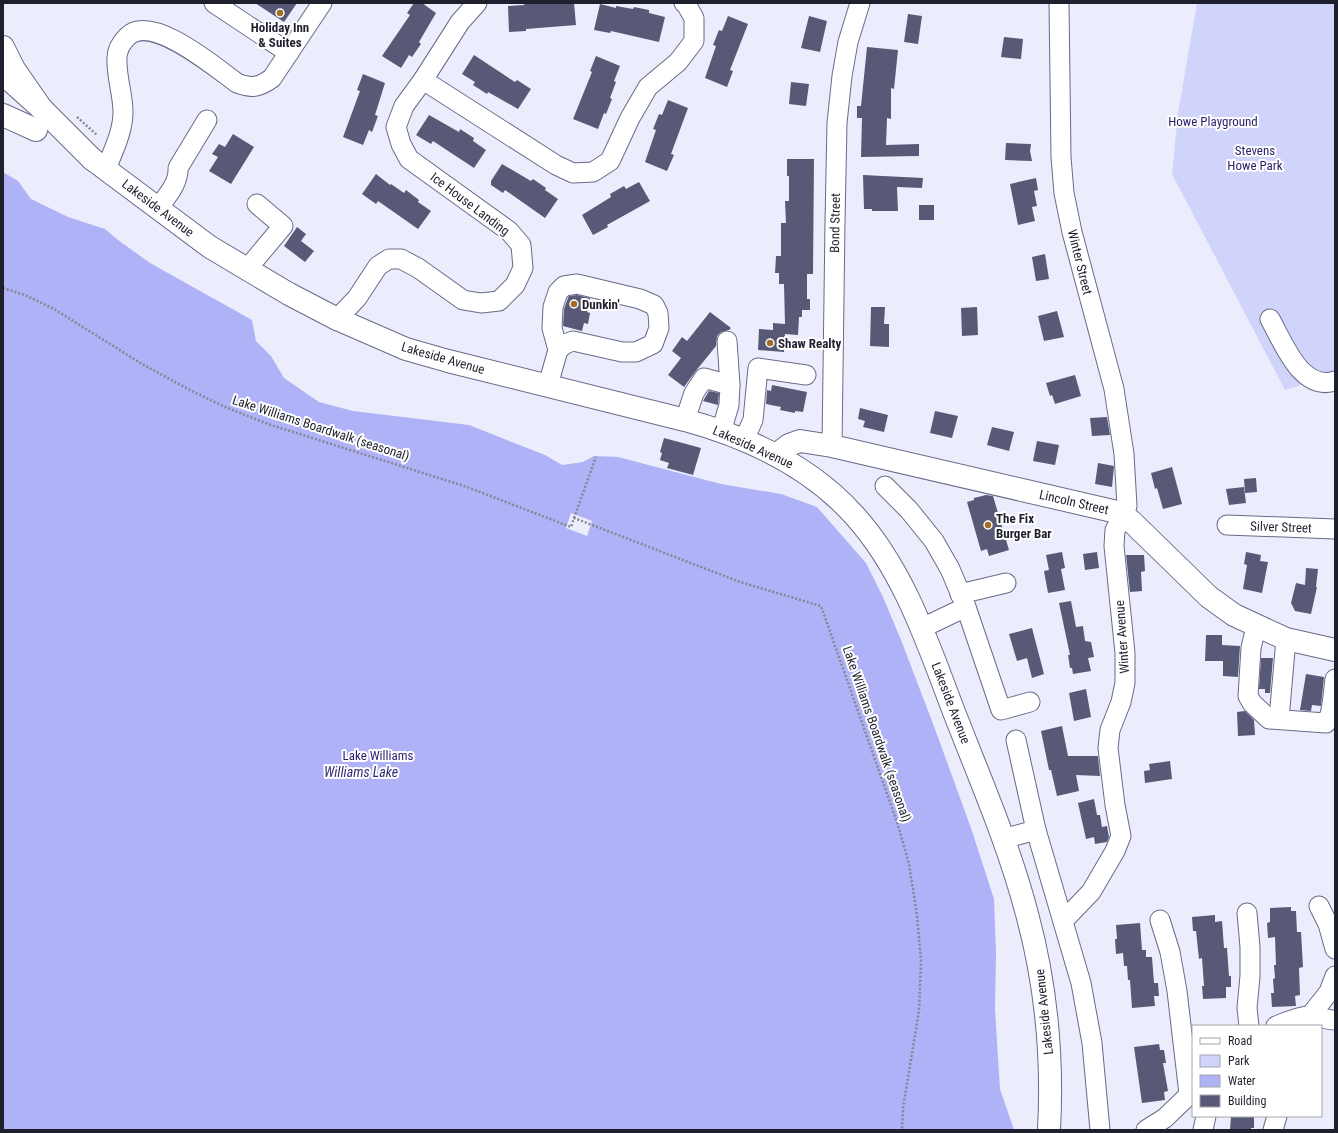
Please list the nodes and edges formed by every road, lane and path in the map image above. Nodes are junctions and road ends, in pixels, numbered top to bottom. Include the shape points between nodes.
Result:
1 (214, 3) edge
2 (322, 3) edge
3 (477, 3) edge
4 (684, 3) edge
5 (860, 3) edge
6 (1059, 3) edge
7 (3, 47) edge
8 (289, 53) junction
9 (3, 74) edge
10 (423, 80) junction
11 (3, 103) edge
12 (41, 108) junction
13 (3, 115) edge
14 (207, 120) dead end
15 (36, 130) junction
16 (99, 164) junction
17 (257, 204) dead end
18 (158, 208) junction
19 (247, 269) junction
20 (3, 288) edge
21 (337, 319) junction
22 (1270, 319) dead end
23 (727, 342) dead end
24 (558, 350) junction
25 (806, 375) dead end
26 (1335, 381) edge
27 (548, 385) junction
28 (730, 385) junction
29 (685, 420) junction
30 (721, 432) junction
31 (744, 440) junction
32 (832, 446) junction
33 (776, 455) junction
34 (596, 457) dead end
35 (884, 486) dead end
36 (1123, 516) junction
37 (574, 518) junction
38 (1227, 525) dead end
39 (1335, 529) edge
40 (1006, 583) dead end
41 (963, 601) junction
42 (1256, 627) junction
43 (922, 628) junction
44 (1286, 639) junction
45 (1335, 650) edge
46 (1335, 679) edge
47 (1030, 702) dead end
48 (1279, 719) junction
49 (1016, 740) dead end
50 (1036, 830) junction
51 (1003, 839) junction
52 (1320, 906) dead end
53 (1247, 913) dead end
54 (1160, 920) dead end
55 (1063, 922) junction
56 (1335, 949) edge
57 (1335, 976) edge
58 (1301, 1020) edge
59 (1335, 1020) edge
60 (1249, 1025) edge
61 (1280, 1025) edge
62 (1191, 1092) edge
63 (1206, 1117) edge
64 (1277, 1117) edge
65 (902, 1130) edge
66 (1050, 1130) edge
67 (1100, 1130) edge
68 (1146, 1130) edge
69 (1203, 1130) edge
70 (1273, 1130) edge

1 - 8 street
2 - 8 street
3 - 10 street, Ice House Landing via 460,22
4 - 10 street via 694,18 694,41 678,62 648,87 610,161 593,172 573,173 556,165
5 - 32 street, Bond Street via 848,42 837,124
6 - 36 street, Winter Street via 1061,157 1064,193 1114,389 1124,454 1127,506
7 - 12 main road via 14,69
8 - 16 street via 272,78 262,85 247,87 237,83 176,40 158,32 143,30 130,34 120,43 116,56 123,112 120,135
9 - 12 main road, Lakeside Avenue
10 - 21 street, Ice House Landing via 404,106 396,127 401,144 409,159 508,231 521,245 523,268 515,286 499,301 481,304 463,300 401,259 389,259 378,266 357,298
11 - 15 main road, Lakeside Avenue
12 - 16 main road, Lakeside Avenue
13 - 15 main road
14 - 18 street via 178,168 179,177
15 - 16 main road, Lakeside Avenue
16 - 18 main road, Lakeside Avenue
17 - 19 street via 283,226
18 - 19 main road, Lakeside Avenue via 210,248
19 - 21 main road, Lakeside Avenue
20 - 37 path, Lake Williams Boardwalk (seasonal) via 25,295 54,310 142,364 225,407 268,424 467,487 571,527
21 - 27 main road, Lakeside Avenue via 406,349
22 - 26 street via 1297,368 1313,380 1330,383
23 - 28 street
24 - 24 street via 552,328 553,307 558,292 564,286 577,284 640,299 654,305 658,313 659,328 654,344 636,352 622,352 573,341
24 - 27 street
25 - 31 street via 758,368 753,420
27 - 29 main road, Lakeside Avenue
28 - 29 street via 704,378 694,392
28 - 30 street via 730,405
29 - 30 main road, Lakeside Avenue
30 - 31 main road, Lakeside Avenue
31 - 33 main road, Lakeside Avenue
32 - 33 main road, Lincoln Street via 800,441 789,445
32 - 36 main road, Lincoln Street via 1094,506
33 - 43 main road, Lakeside Avenue via 804,471 853,513 890,564
34 - 37 path
35 - 41 street via 909,510 934,541 950,569
36 - 42 main road, Lincoln Street via 1209,597
36 - 55 street, Winter Avenue via 1115,530 1114,546 1125,654 1125,683 1110,730 1108,748 1121,836 1091,892
37 - 65 path, Lake Williams Boardwalk (seasonal) via 740,582 821,606 898,825 909,864 918,915 921,962 919,1011 903,1108
38 - 39 street, Silver Street
40 - 41 street
41 - 43 street
41 - 47 street via 1001,710
42 - 44 main road, Lincoln Street
42 - 48 street via 1251,648 1248,696 1269,719
43 - 51 main road, Lakeside Avenue
44 - 45 main road, Lincoln Street
44 - 48 street
46 - 48 street via 1331,711 1326,723
49 - 50 street
50 - 51 street
50 - 55 street
51 - 66 main road, Lakeside Avenue via 1027,913 1041,977 1050,1076
52 - 56 street
53 - 60 street via 1250,947 1247,1008
54 - 62 street via 1170,952
55 - 67 street via 1081,983 1092,1043
57 - 58 street via 1329,992
58 - 59 street
58 - 61 street
62 - 68 street via 1165,1118
63 - 69 street
64 - 70 street

